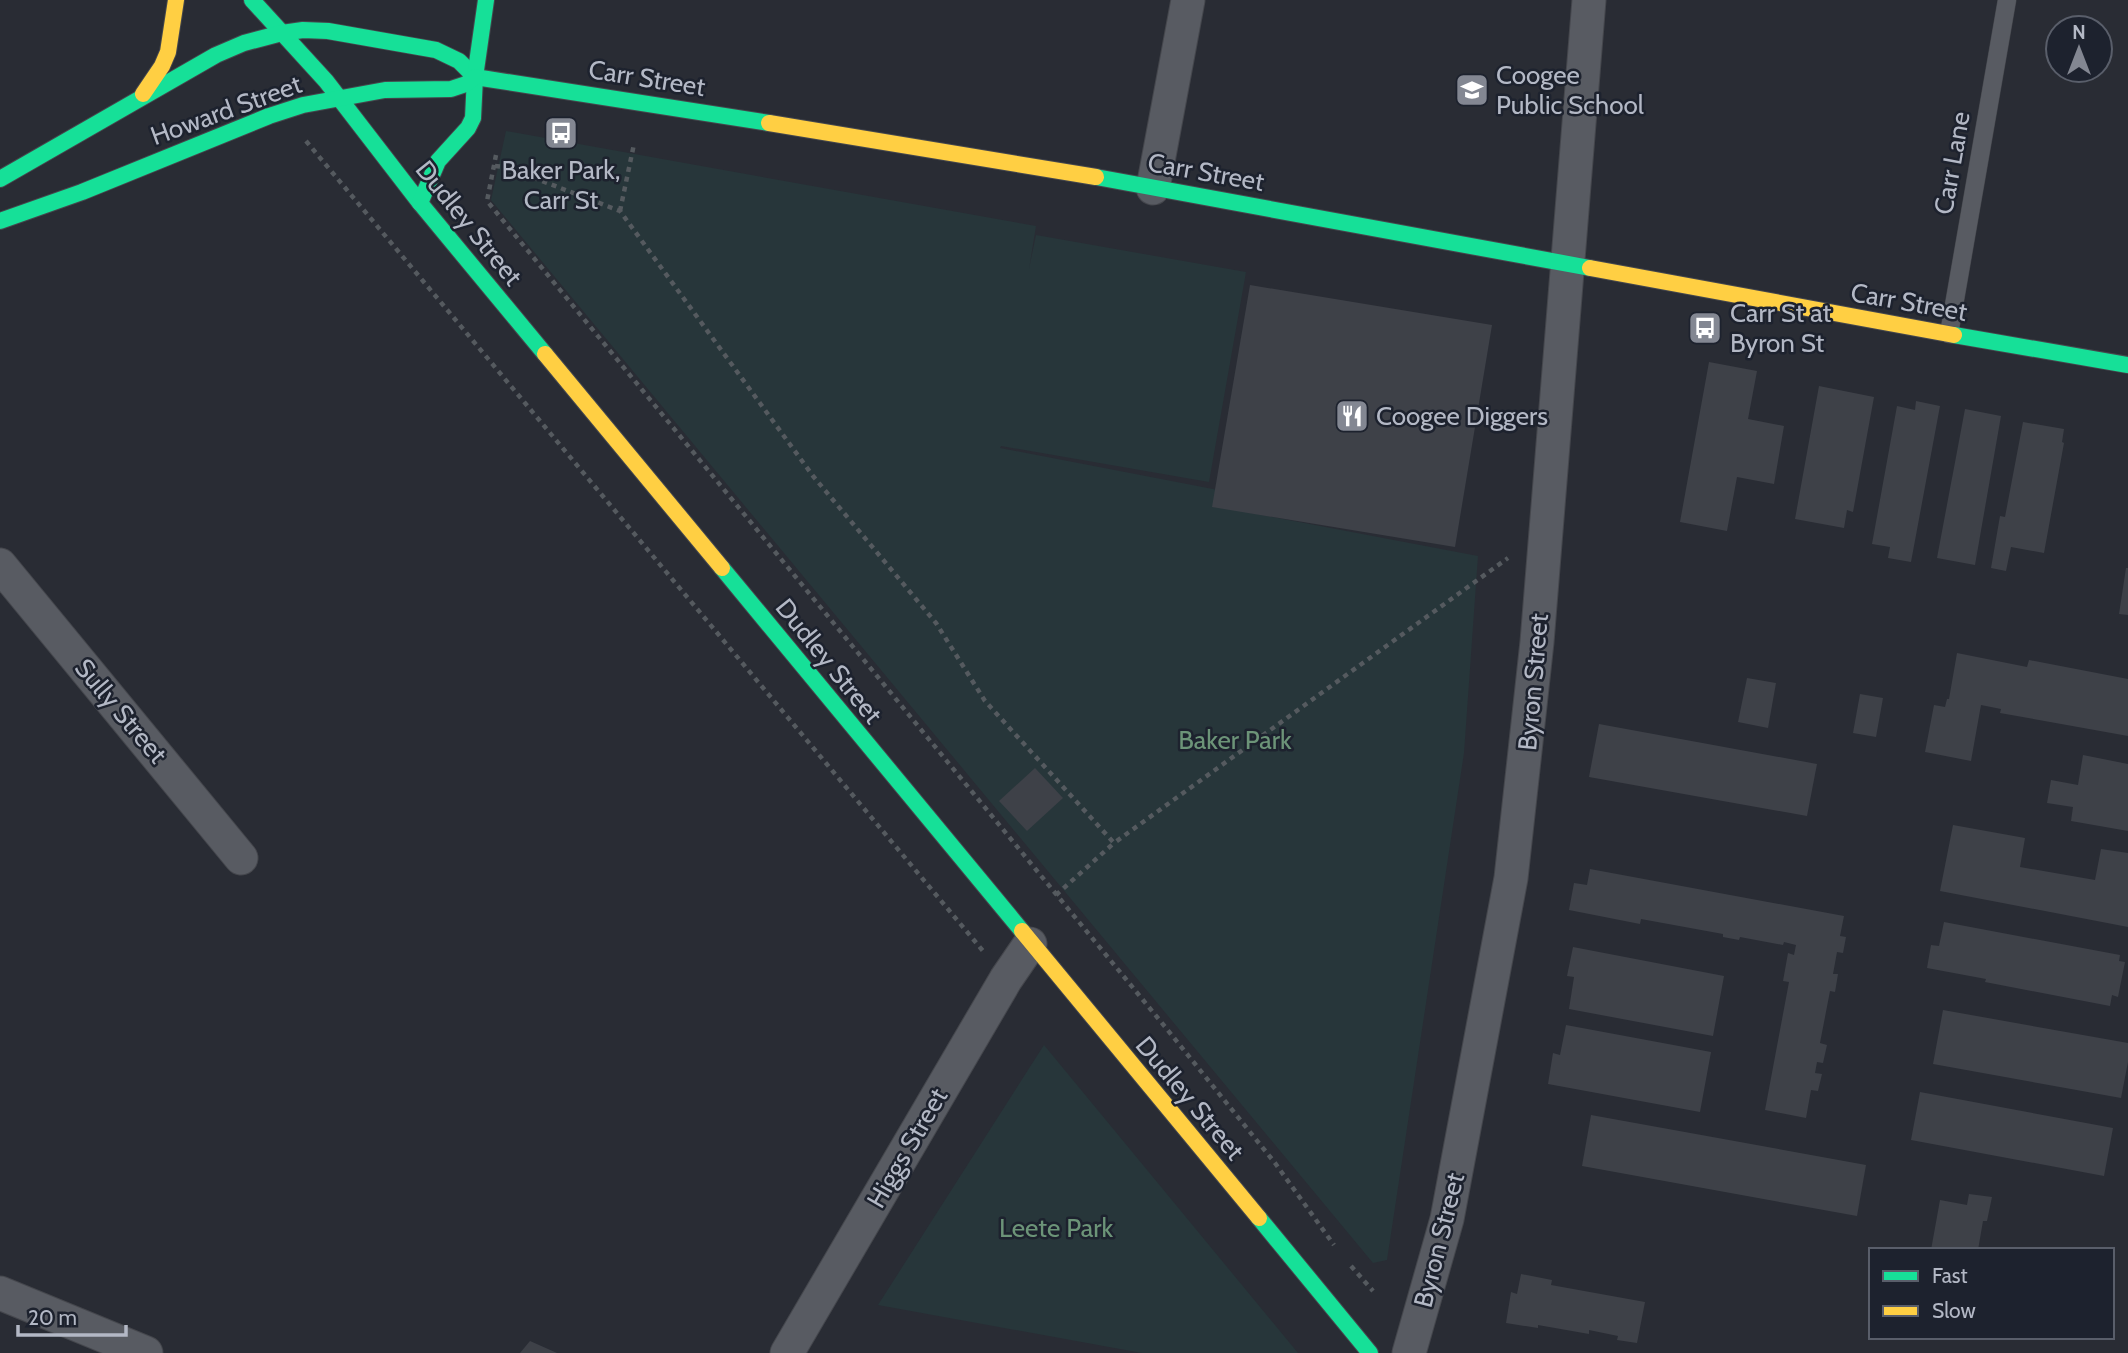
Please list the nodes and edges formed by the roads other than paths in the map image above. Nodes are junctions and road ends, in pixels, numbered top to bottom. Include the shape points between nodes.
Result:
1 (176, 0) edge
2 (252, 0) edge
3 (486, 0) edge
4 (1188, 0) edge
5 (1589, 0) edge
6 (2007, 0) edge
7 (282, 33) junction
8 (475, 77) junction
9 (139, 98) junction
10 (340, 98) junction
11 (0, 178) edge
12 (1153, 187) junction
13 (420, 203) junction
14 (0, 221) edge
15 (1569, 263) junction
16 (1949, 334) junction
17 (2128, 365) edge
18 (0, 565) edge
19 (241, 858) dead end
20 (1030, 944) junction
21 (0, 1293) edge
22 (146, 1353) edge
23 (787, 1353) edge
24 (1370, 1353) edge
25 (1409, 1353) edge

1 - 9 street via 165,59
2 - 7 street, Dudley Street
3 - 8 street
4 - 12 street
5 - 15 street, Byron Street
6 - 16 lane, Carr Lane
7 - 8 street, Carr Street via 328,31 436,50 459,61
7 - 9 street, Howard Street via 216,55
7 - 10 street, Dudley Street
8 - 10 street, Howard Street via 451,89 385,90
8 - 12 street, Carr Street
8 - 13 street via 471,123 438,161
9 - 11 street, Howard Street
10 - 13 street, Dudley Street
10 - 14 street, Howard Street via 282,112
12 - 15 street, Carr Street
13 - 20 street, Dudley Street
15 - 16 street, Carr Street
15 - 25 street, Byron Street via 1528,742 1511,878 1447,1219
16 - 17 street, Carr Street
18 - 19 street, Sully Street
20 - 23 street, Higgs Street
20 - 24 street, Dudley Street
21 - 22 street

